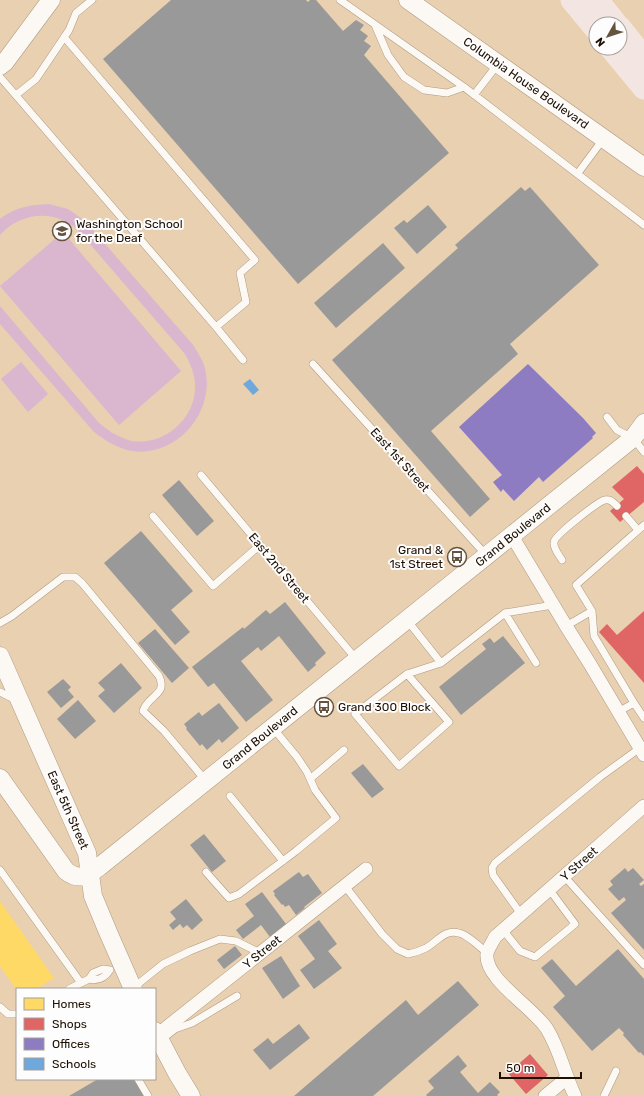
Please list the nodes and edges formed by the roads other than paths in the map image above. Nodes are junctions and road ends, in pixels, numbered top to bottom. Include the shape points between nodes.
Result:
1 (51, 0) edge
2 (92, 0) edge
3 (340, 0) edge
4 (408, 0) edge
5 (572, 0) edge
6 (597, 0) edge
7 (610, 16) edge
8 (588, 19) edge
9 (374, 23) junction
10 (64, 37) junction
11 (628, 38) edge
12 (618, 56) edge
13 (644, 58) edge
14 (498, 64) junction
15 (0, 66) edge
16 (0, 77) edge
17 (464, 87) junction
18 (644, 88) edge
19 (16, 95) junction
20 (474, 95) junction
21 (604, 138) junction
22 (644, 167) edge
23 (578, 173) junction
24 (644, 225) edge
25 (216, 327) junction
26 (243, 360) dead end
27 (313, 364) dead end
28 (607, 417) dead end
29 (644, 423) edge
30 (640, 441) edge
31 (201, 475) dead end
32 (617, 506) dead end
33 (153, 516) dead end
34 (626, 516) dead end
35 (641, 528) edge
36 (512, 536) junction
37 (260, 545) junction
38 (487, 556) junction
39 (562, 560) dead end
40 (553, 605) junction
41 (592, 611) junction
42 (505, 613) junction
43 (407, 620) junction
44 (0, 623) edge
45 (566, 626) junction
46 (0, 656) edge
47 (357, 660) junction
48 (441, 663) junction
49 (536, 663) dead end
50 (407, 674) junction
51 (0, 692) edge
52 (20, 702) junction
53 (634, 703) junction
54 (618, 712) junction
55 (644, 718) edge
56 (273, 728) junction
57 (344, 750) dead end
58 (642, 751) edge
59 (0, 778) edge
60 (310, 779) junction
61 (206, 782) junction
62 (230, 796) dead end
63 (644, 806) edge
64 (283, 861) junction
65 (366, 869) dead end
66 (0, 870) edge
67 (206, 872) dead end
68 (90, 874) junction
69 (564, 876) junction
70 (345, 886) junction
71 (550, 889) junction
72 (521, 914) junction
73 (499, 934) junction
74 (260, 953) junction
75 (487, 953) junction
76 (644, 965) edge
77 (116, 967) junction
78 (81, 983) junction
79 (71, 988) edge
80 (133, 988) edge
81 (237, 996) dead end
82 (0, 1007) edge
83 (16, 1014) edge
84 (158, 1035) edge
85 (616, 1071) dead end
86 (567, 1078) junction
87 (139, 1080) edge
88 (148, 1096) edge
89 (191, 1096) edge
90 (545, 1096) edge
91 (575, 1096) edge
92 (604, 1096) edge

1 - 15 main road
2 - 10 lane via 76,13
3 - 9 lane
4 - 14 main road, Columbia House Boulevard
5 - 8 highway
6 - 7 highway
9 - 17 lane
9 - 17 lane via 388,55 404,77 424,90 447,93
10 - 19 lane via 36,79
10 - 25 lane via 255,260 240,273 246,302
11 - 13 highway
12 - 18 highway
14 - 20 lane
14 - 21 main road, Columbia House Boulevard
16 - 19 lane
17 - 20 lane
19 - 25 lane
20 - 23 lane
21 - 22 main road, Columbia House Boulevard
21 - 23 lane
23 - 24 lane
25 - 26 lane
27 - 38 lane, East 1st Street
28 - 30 lane via 617,430
29 - 30 main road, Grand Boulevard
30 - 36 main road, Grand Boulevard
31 - 37 lane, East 2nd Street
32 - 39 lane via 606,499 558,535 554,547
33 - 37 lane via 213,586
34 - 35 lane
35 - 41 lane via 576,585
36 - 38 main road, Grand Boulevard
36 - 40 street
37 - 47 lane, East 2nd Street
38 - 43 main road, Grand Boulevard
40 - 42 lane
40 - 45 street
41 - 45 lane
41 - 53 lane via 594,636
42 - 48 lane
42 - 49 lane
43 - 47 main road, Grand Boulevard
43 - 48 lane
44 - 61 lane via 63,577 75,577 159,676 161,690 145,705 143,711 164,731
45 - 54 street
46 - 52 main road, East 5th Street
47 - 56 main road, Grand Boulevard
48 - 50 lane
50 - 50 lane via 354,714 399,766 449,722
51 - 52 lane
52 - 68 main road, East 5th Street via 87,853
53 - 54 lane
53 - 55 lane
54 - 58 street
56 - 60 lane via 297,757
56 - 61 main road, Grand Boulevard
57 - 60 lane
58 - 72 lane via 600,777 495,863 492,868 493,875
59 - 68 main road via 66,871 72,876 80,877
60 - 64 lane via 336,818
61 - 68 main road, Grand Boulevard
62 - 64 lane
63 - 69 street, Y Street
64 - 67 lane via 239,894 229,898
65 - 70 street, Y Street
66 - 78 lane
68 - 77 main road, East 5th Street via 93,896
69 - 71 street, Y Street
69 - 76 lane
70 - 74 street, Y Street
70 - 75 lane via 397,950 408,954 427,948 449,933 459,933
71 - 72 street, Y Street
71 - 73 lane via 575,924 535,957 520,951
72 - 73 street, Y Street
73 - 75 street
74 - 80 lane via 236,941 220,939 164,964
74 - 84 street, Y Street
75 - 86 street via 492,972 546,1027 557,1047
77 - 78 lane via 107,976
77 - 80 main road, East 5th Street
78 - 79 lane
81 - 84 lane via 192,1023
82 - 83 lane via 8,1014
84 - 89 main road
85 - 92 lane
86 - 90 street
86 - 91 street
87 - 88 lane

